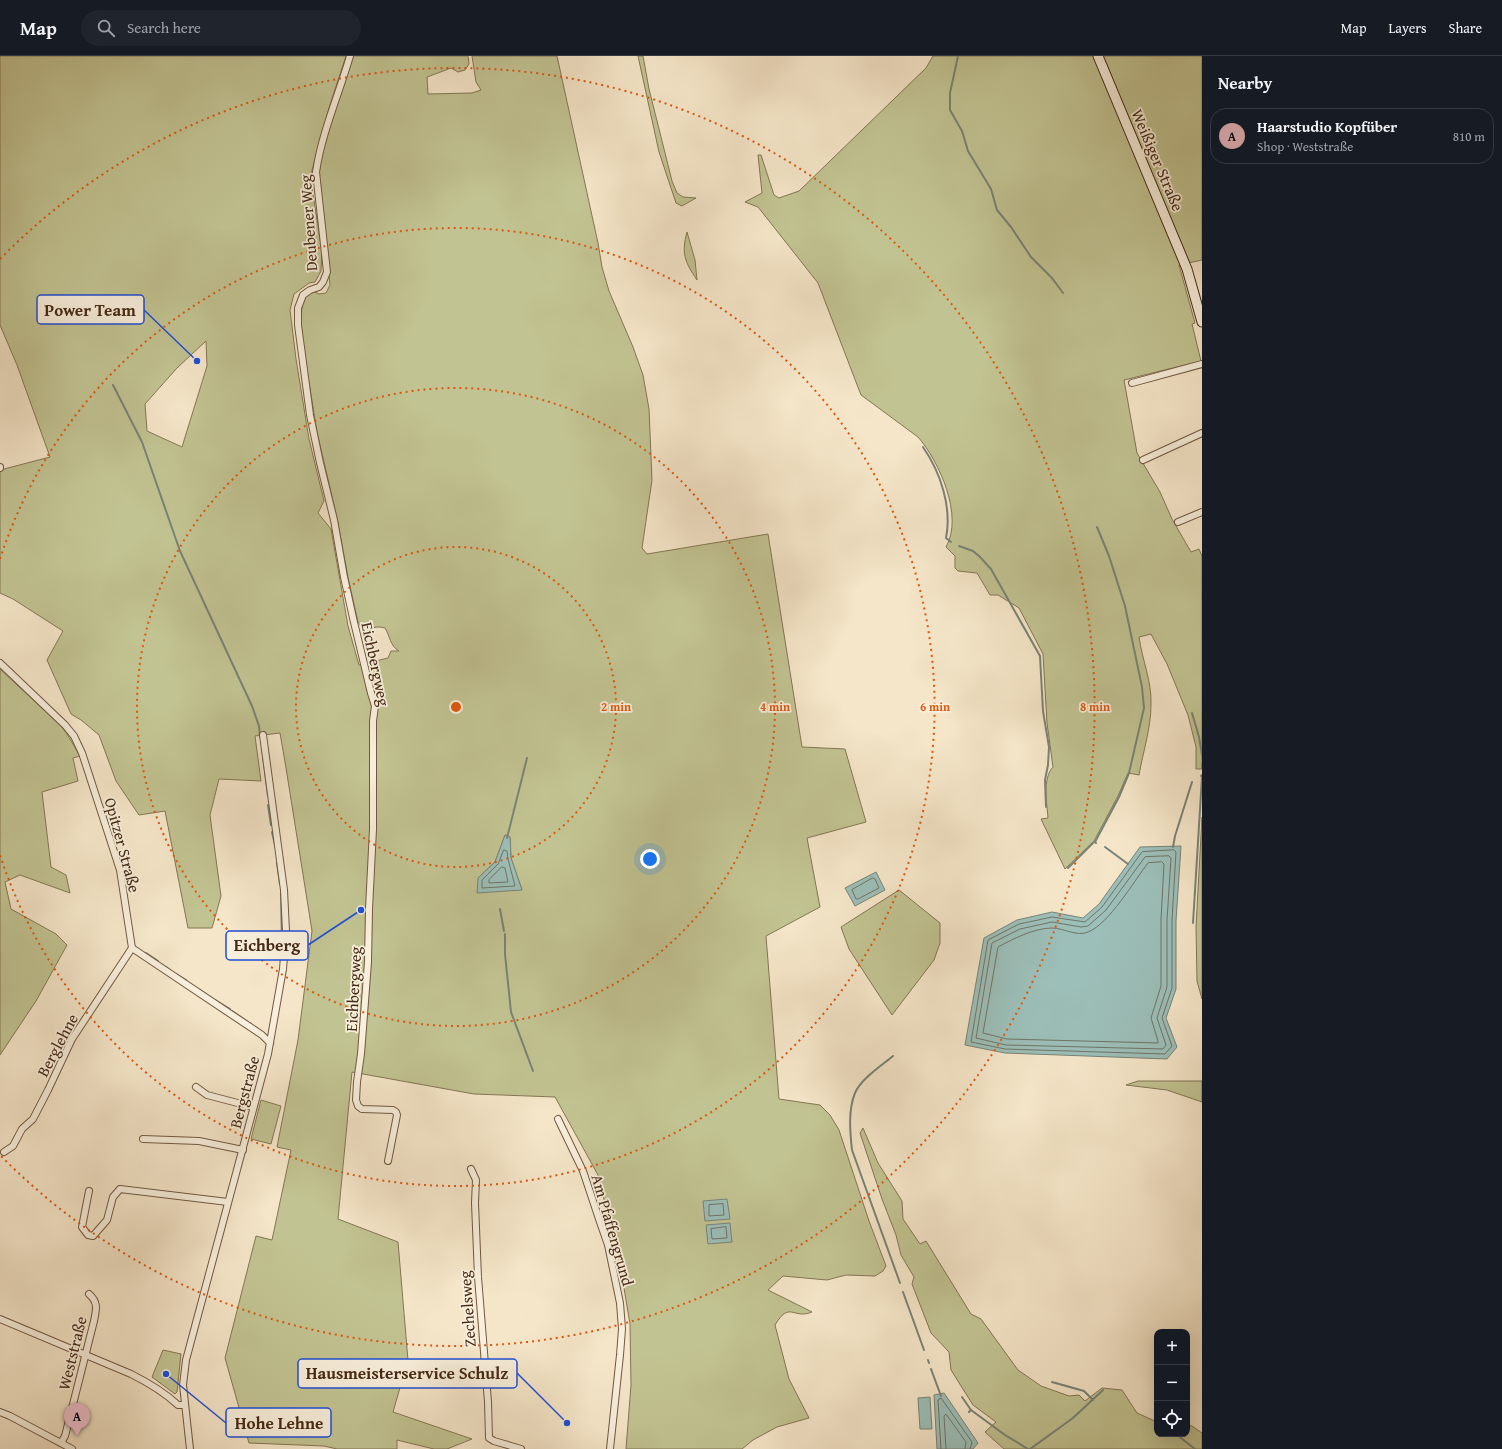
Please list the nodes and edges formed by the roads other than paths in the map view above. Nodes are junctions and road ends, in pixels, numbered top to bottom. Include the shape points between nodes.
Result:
1 (350, 56) edge
2 (1098, 56) edge
3 (310, 290) joint
4 (1202, 322) edge
5 (1202, 364) edge
6 (1132, 383) dead end
7 (1202, 434) edge
8 (1143, 460) dead end
9 (1202, 512) edge
10 (1178, 522) dead end
11 (0, 663) edge
12 (264, 735) dead end
13 (132, 948) junction
14 (270, 1043) junction
15 (196, 1087) dead end
16 (253, 1107) junction
17 (558, 1119) dead end
18 (142, 1139) dead end
19 (243, 1150) junction
20 (4, 1152) dead end
21 (388, 1161) dead end
22 (472, 1169) dead end
23 (89, 1191) dead end
24 (228, 1202) junction
25 (89, 1294) dead end
26 (0, 1319) edge
27 (85, 1356) junction
28 (184, 1405) junction
29 (0, 1412) edge
30 (61, 1443) junction
31 (72, 1449) edge
32 (190, 1449) edge
33 (520, 1449) edge
34 (610, 1449) edge

1 - 3 street, Deubener Weg via 318,157 317,188 327,272 323,282
2 - 4 street, Weißiger Straße via 1188,269
3 - 21 street, Eichbergweg via 303,295 298,308 310,415 353,618 375,706 368,962 356,1100 362,1109 396,1112
5 - 6 street
7 - 8 street
9 - 10 street
11 - 13 street, Opitzer Straße via 65,726 74,736 82,753 120,870
12 - 14 street, Bergstraße via 280,854 286,931 281,984
13 - 14 street via 262,1034
13 - 20 street, Berglehne via 72,1039 33,1119 22,1129 13,1146
14 - 16 street, Bergstraße
15 - 16 street via 207,1095
16 - 19 street, Bergstraße
17 - 34 street, Am Pfaffengrund via 583,1171 608,1245 618,1292 622,1329
18 - 19 street via 199,1141
19 - 24 street, Bergstraße
22 - 33 street, Zechelsweg via 476,1180 477,1263 489,1438
23 - 24 street via 82,1227 88,1235 93,1236 107,1220 113,1197 120,1189
24 - 28 street, Bergstraße via 186,1360
25 - 27 street, Weststraße via 97,1306
26 - 27 street
27 - 28 street via 127,1372 151,1384 178,1406
27 - 30 street, Weststraße
28 - 32 street, Bergstraße
29 - 30 street
30 - 31 street

